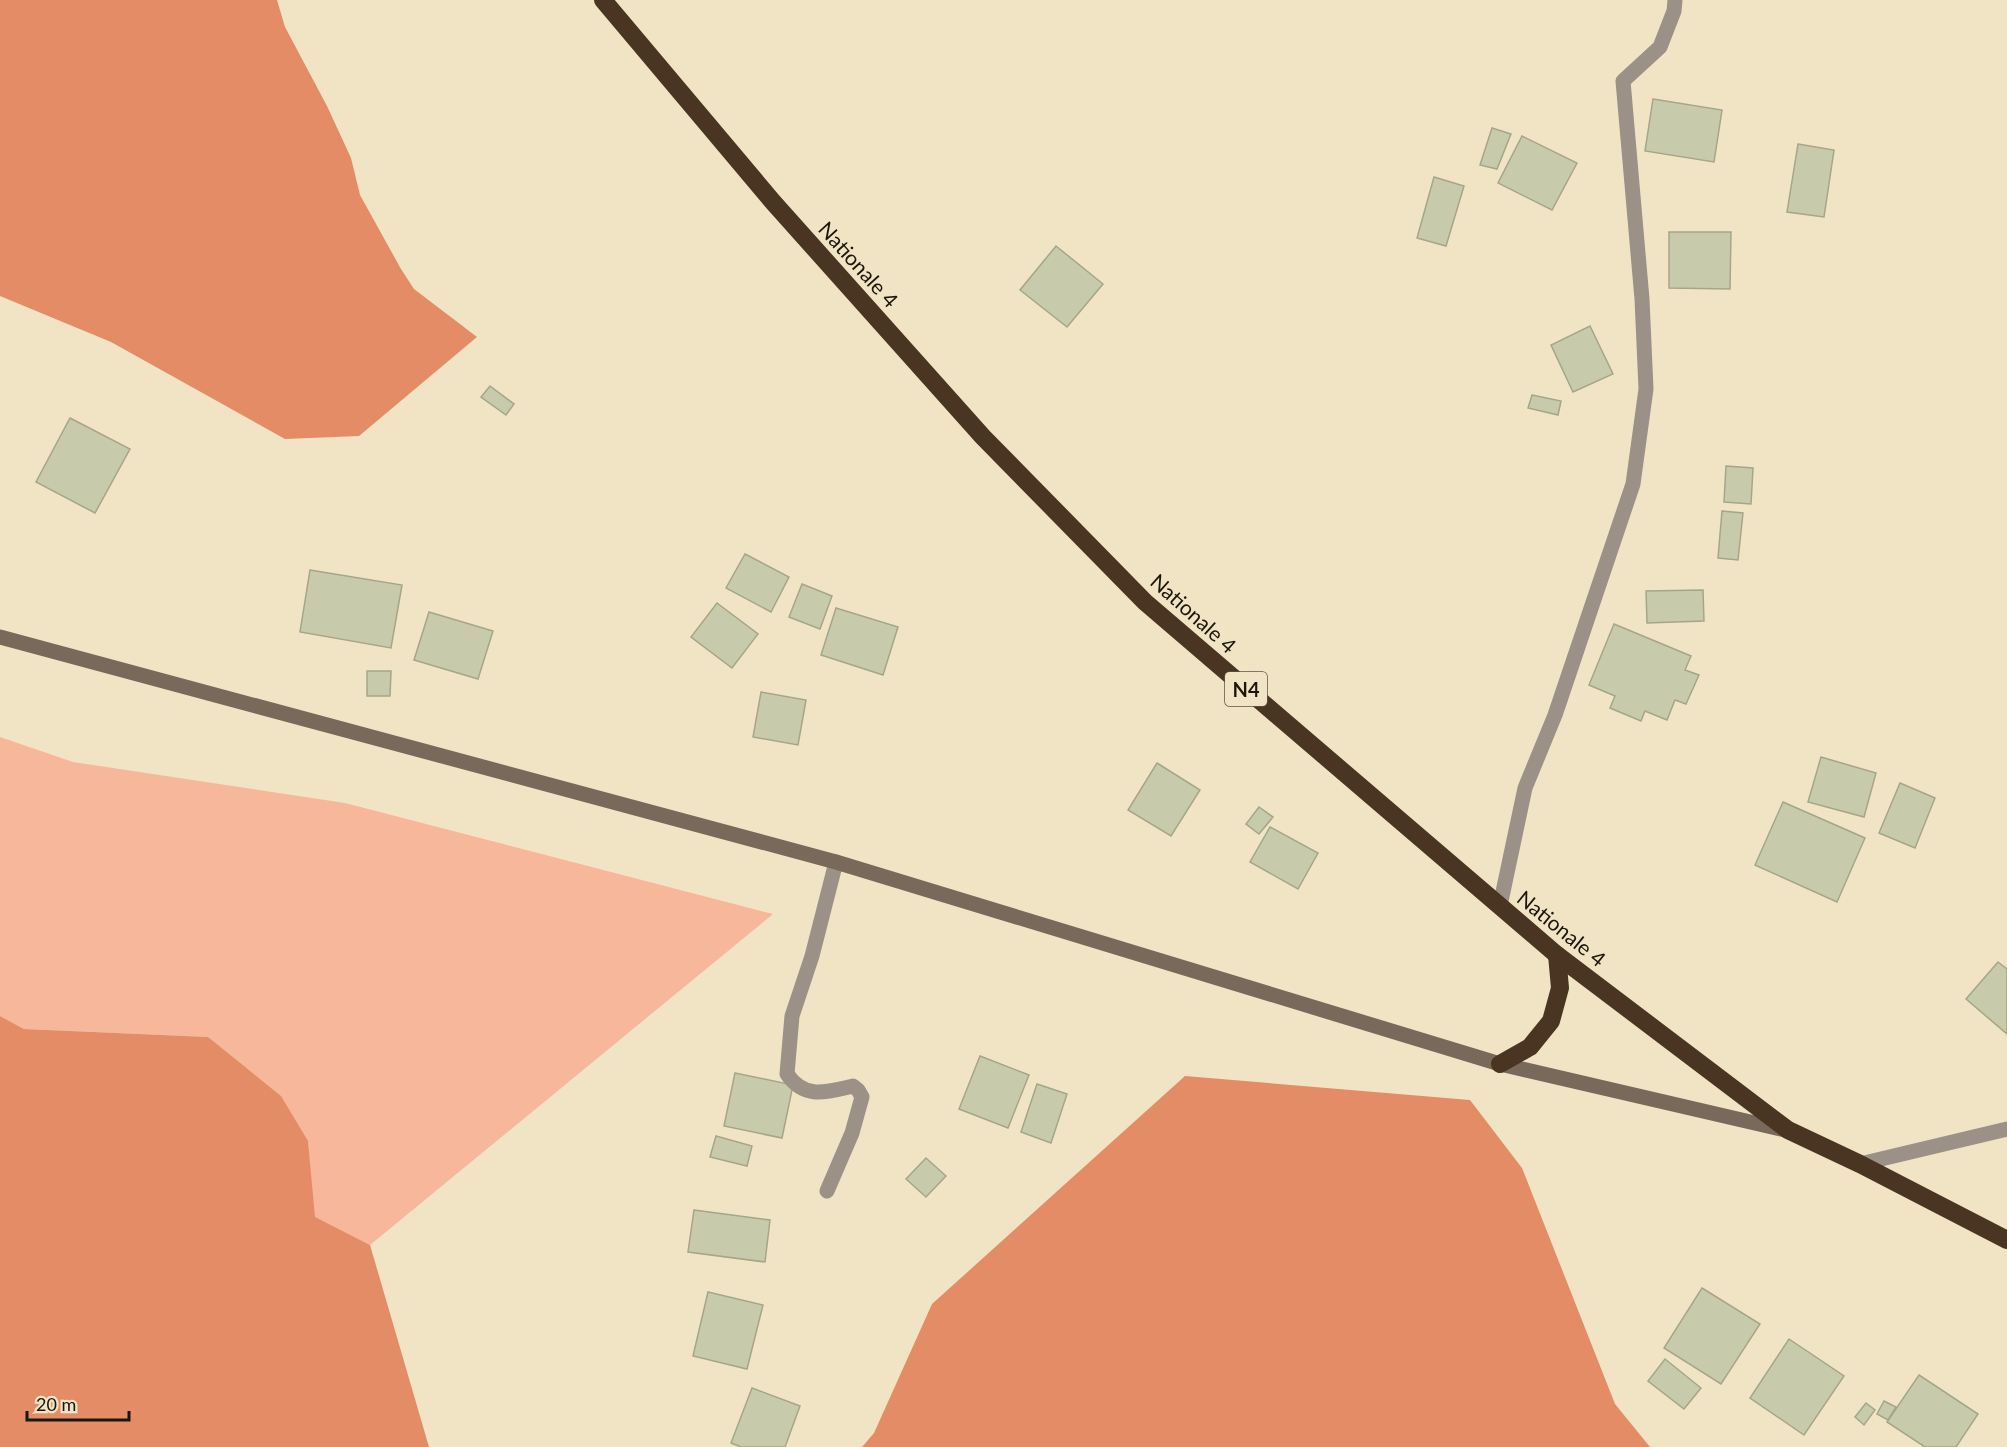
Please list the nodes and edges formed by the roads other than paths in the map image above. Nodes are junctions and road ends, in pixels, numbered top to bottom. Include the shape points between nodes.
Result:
1 (603, 0) edge
2 (1675, 0) edge
3 (0, 637) edge
4 (836, 862) junction
5 (1500, 906) junction
6 (1557, 955) junction
7 (1500, 1064) junction
8 (2007, 1129) edge
9 (1788, 1130) junction
10 (1860, 1164) junction
11 (827, 1191) dead end
12 (2007, 1240) edge

1 - 5 highway, Nationale 4 / N4 via 773,202 982,437 1145,602
2 - 5 street via 1660,47 1623,81 1646,389 1633,484 1555,715 1525,788
3 - 4 main road
4 - 7 main road
4 - 11 street via 792,1016 787,1066 787,1074 800,1089 820,1093 853,1086 861,1097 852,1133
5 - 6 highway, Nationale 4 / N4
6 - 7 highway via 1560,988 1551,1021 1530,1047
6 - 9 highway, Nationale 4 / N4
7 - 9 main road
8 - 10 street
9 - 10 highway, Nationale 4 / N4
10 - 12 highway, Nationale 4 / N4

